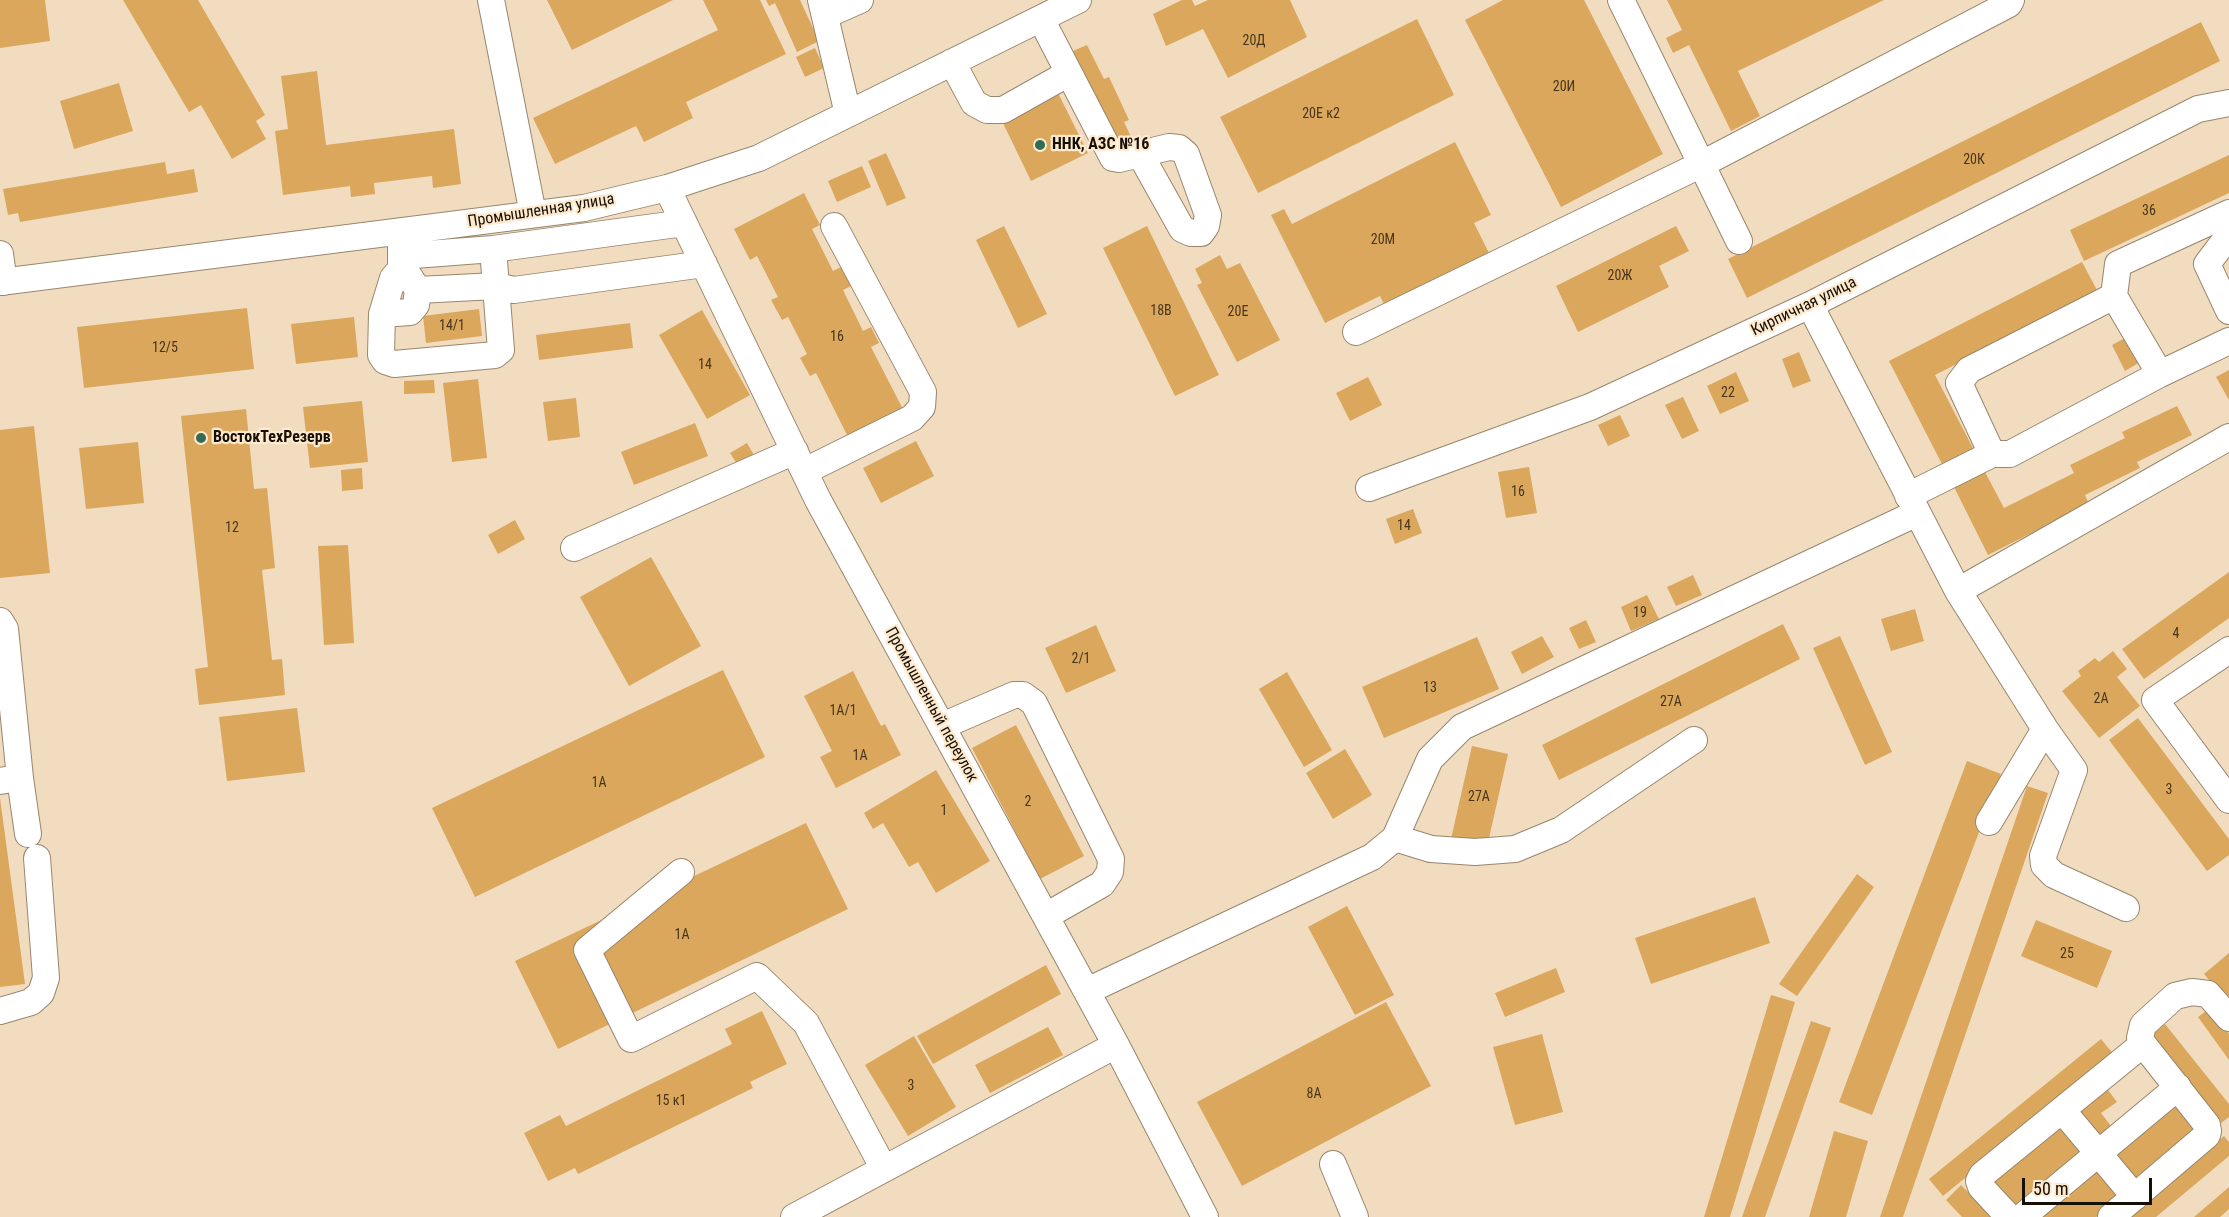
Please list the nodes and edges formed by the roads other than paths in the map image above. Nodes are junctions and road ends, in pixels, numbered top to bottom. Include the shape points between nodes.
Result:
1 (491, 0) edge
2 (860, 0) edge
3 (1078, 0) edge
4 (1621, 0) edge
5 (2011, 0) edge
6 (824, 8) edge
7 (1041, 19) junction
8 (952, 62) junction
9 (1069, 73) junction
10 (2229, 103) edge
11 (848, 114) junction
12 (1140, 154) dead end
13 (1702, 164) junction
14 (667, 188) junction
15 (2229, 213) edge
16 (533, 214) junction
17 (684, 223) junction
18 (834, 226) dead end
19 (2229, 235) edge
20 (1739, 241) dead end
21 (493, 249) junction
22 (401, 252) junction
23 (0, 254) edge
24 (704, 264) junction
25 (2, 282) edge
26 (496, 286) junction
27 (418, 290) junction
28 (2114, 296) junction
29 (1810, 305) junction
30 (2229, 311) edge
31 (382, 314) junction
32 (1356, 332) dead end
33 (2229, 341) edge
34 (2160, 374) junction
35 (2229, 437) edge
36 (1992, 454) junction
37 (800, 461) junction
38 (1369, 488) dead end
39 (1913, 505) junction
40 (574, 548) dead end
41 (1958, 591) junction
42 (0, 621) edge
43 (2229, 650) edge
44 (942, 726) junction
45 (2045, 729) junction
46 (1694, 740) dead end
47 (10, 780) edge
48 (2229, 800) edge
49 (1989, 822) dead end
50 (27, 834) dead end
51 (1395, 838) junction
52 (37, 858) dead end
53 (681, 872) dead end
54 (2126, 908) dead end
55 (1046, 916) junction
56 (1087, 992) junction
57 (0, 1011) edge
58 (2229, 1018) edge
59 (2144, 1044) junction
60 (1116, 1045) junction
61 (2178, 1087) junction
62 (2062, 1110) junction
63 (2098, 1153) junction
64 (1333, 1164) dead end
65 (884, 1169) junction
66 (2134, 1197) junction
67 (794, 1217) edge
68 (1205, 1217) edge
69 (1355, 1217) edge
70 (2008, 1217) edge
71 (2022, 1217) edge
72 (2111, 1217) edge

1 - 16 street
2 - 6 street
3 - 7 street, Промышленная улица
4 - 13 street
5 - 13 street
6 - 11 street
7 - 8 street, Промышленная улица
7 - 9 street
8 - 9 street via 974,103 987,110 1003,110
8 - 11 street, Промышленная улица
9 - 12 street via 1113,158
10 - 29 street, Кирпичная улица via 2198,109
11 - 14 street, Промышленная улица via 759,158
13 - 20 street
13 - 32 street
14 - 16 street, Промышленная улица via 584,208
14 - 17 street, Промышленный переулок
15 - 28 street via 2118,264
16 - 22 street, Промышленная улица
17 - 21 street
17 - 24 street, Промышленный переулок
18 - 37 street via 923,392 922,407 912,418
19 - 30 street via 2207,264
21 - 22 street
21 - 26 street
22 - 25 street, Промышленная улица
22 - 27 street
22 - 31 street
23 - 25 street
24 - 26 street via 514,290
24 - 37 street, Промышленный переулок
26 - 27 street
26 - 31 street via 502,342 495,355 394,364 385,361 381,355
27 - 31 street via 416,305 410,312
28 - 34 street
28 - 36 street via 1969,370 1959,382
29 - 38 street, Кирпичная улица via 1590,406
29 - 39 street
33 - 34 street
34 - 36 street via 2010,454
35 - 41 street
36 - 39 street
37 - 40 street
37 - 44 street, Промышленный переулок
39 - 41 street
39 - 51 street via 1462,727 1430,759
41 - 45 street
42 - 47 street via 5,629
43 - 48 street via 2155,700
44 - 55 street, Промышленный переулок
44 - 55 street via 1014,695 1023,695 1034,704 1111,859 1110,872 1102,884
45 - 49 street
45 - 54 street via 2074,770 2043,856 2044,865 2054,875
46 - 51 street via 1561,830 1515,849 1431,849
47 - 50 street
51 - 56 street via 1372,856
52 - 57 street via 46,978 41,993 31,1002
53 - 65 street via 587,950 631,1039 757,976 806,1023
55 - 56 street, Промышленный переулок
56 - 60 street, Промышленный переулок
58 - 59 street via 2208,994 2184,993 2175,996 2144,1025 2140,1038
59 - 61 street
59 - 62 street
60 - 65 street
60 - 68 street, Промышленный переулок
61 - 63 street
61 - 66 street via 2207,1125 2207,1135
62 - 63 street
62 - 70 street via 1982,1175 1981,1187
63 - 66 street
63 - 71 street
64 - 69 street
65 - 67 street
66 - 72 street

